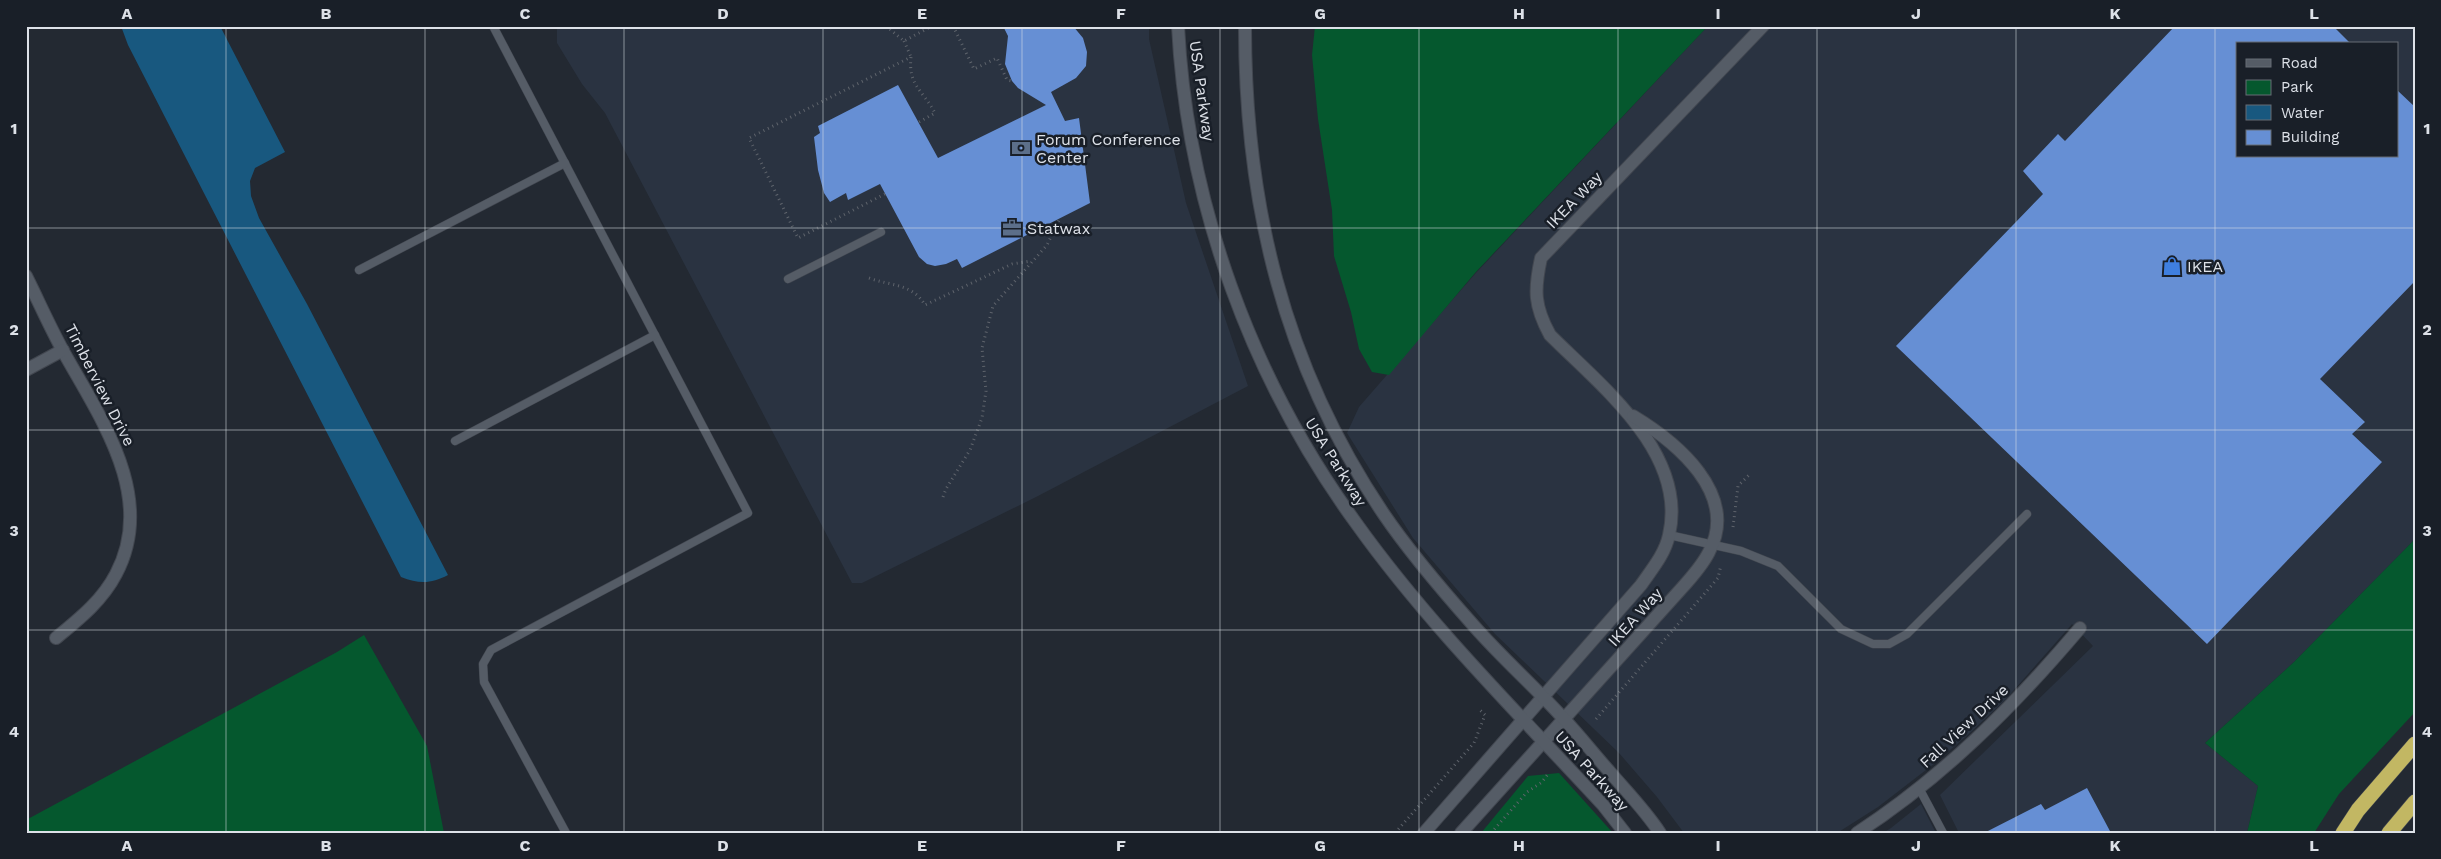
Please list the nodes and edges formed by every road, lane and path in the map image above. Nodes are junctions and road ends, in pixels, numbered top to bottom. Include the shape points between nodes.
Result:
1 (493, 26) edge
2 (886, 26) edge
3 (932, 26) edge
4 (952, 26) edge
5 (1178, 26) edge
6 (1245, 26) edge
7 (1763, 26) edge
8 (904, 41) junction
9 (911, 57) junction
10 (1012, 81) dead end
11 (918, 122) dead end
12 (565, 163) junction
13 (885, 194) dead end
14 (1060, 218) dead end
15 (881, 232) dead end
16 (1032, 261) junction
17 (359, 270) dead end
18 (26, 276) edge
19 (869, 278) dead end
20 (788, 279) dead end
21 (655, 335) junction
22 (62, 350) junction
23 (26, 370) edge
24 (1628, 413) junction
25 (455, 441) dead end
26 (1749, 475) dead end
27 (944, 497) dead end
28 (2027, 514) dead end
29 (1732, 532) dead end
30 (1669, 534) junction
31 (1712, 544) junction
32 (1722, 563) dead end
33 (2080, 628) dead end
34 (56, 638) dead end
35 (1542, 696) junction
36 (1479, 709) dead end
37 (1522, 718) junction
38 (1564, 719) junction
39 (1596, 719) dead end
40 (1543, 741) junction
41 (2415, 744) edge
42 (1548, 774) dead end
43 (1920, 788) junction
44 (2415, 802) edge
45 (566, 833) edge
46 (1395, 833) edge
47 (1424, 833) edge
48 (1461, 833) edge
49 (1491, 833) edge
50 (1625, 833) edge
51 (1660, 833) edge
52 (1857, 833) edge
53 (1943, 833) edge
54 (2342, 833) edge
55 (2389, 833) edge

1 - 12 lane
2 - 8 path
3 - 8 path
4 - 10 path via 974,69 997,58 1007,80
5 - 37 street, USA Parkway via 1190,132 1207,208 1239,307 1279,400 1324,477 1361,530 1407,590
6 - 35 street, USA Parkway via 1247,110 1255,185 1266,242 1282,304 1324,410 1360,478 1412,552 1476,628
7 - 24 street, IKEA Way via 1541,258 1536,300 1541,319 1550,335
8 - 9 path
9 - 11 path via 909,71 914,85 929,100 935,113
9 - 13 path via 749,138 798,238
12 - 17 lane
12 - 21 lane
14 - 16 path via 1047,245
15 - 20 lane
16 - 19 path via 1012,264 925,305 919,296 905,287
16 - 27 path via 990,315 982,348 986,392 982,418 970,450
18 - 22 street, Timberview Drive
21 - 25 lane
21 - 45 lane via 748,513 491,650 483,664 484,682
22 - 23 street
22 - 34 street, Timberview Drive via 113,441 126,474 129,521 116,574 86,613
24 - 30 street, IKEA Way via 1659,457 1668,478
24 - 31 street, IKEA Way via 1659,432 1694,464 1708,485 1716,513 1717,529
26 - 29 path via 1738,486
28 - 31 lane via 1907,634 1888,644 1873,644 1841,629 1778,566 1755,555
30 - 31 lane
30 - 35 street, IKEA Way via 1662,554 1641,585
31 - 38 street, IKEA Way via 1700,567
32 - 39 path via 1718,578
33 - 43 street, Fall View Drive via 2013,704
35 - 37 street, IKEA Way
35 - 38 street, USA Parkway
36 - 46 path via 1485,715 1474,743
37 - 40 street, USA Parkway
37 - 47 street, IKEA Way
38 - 40 street, IKEA Way
38 - 51 street, USA Parkway
40 - 48 street, IKEA Way
40 - 50 street, USA Parkway
41 - 54 highway
42 - 49 path via 1527,792
43 - 52 street, Fall View Drive
43 - 53 lane
44 - 55 highway

